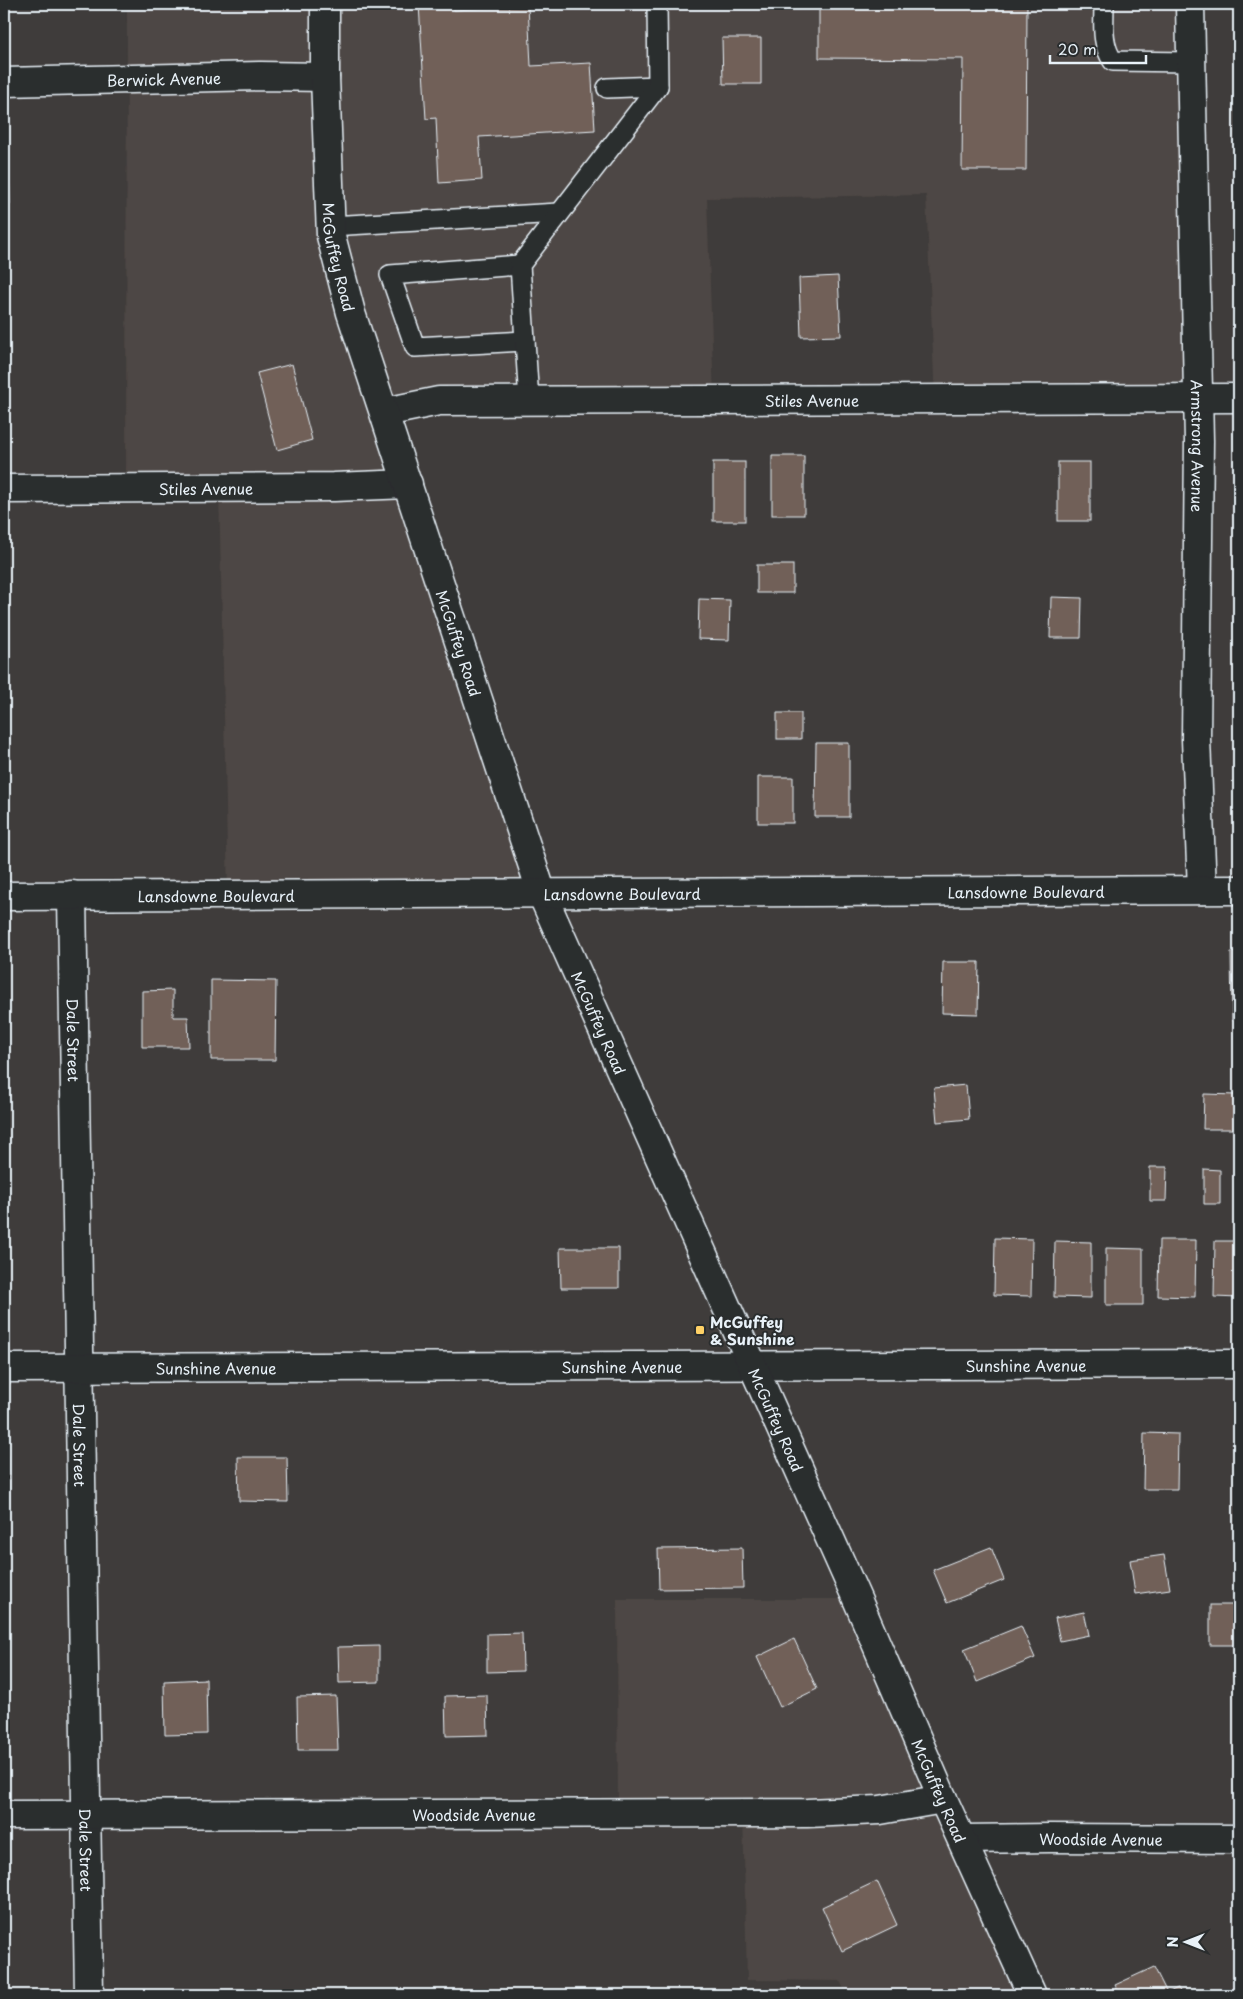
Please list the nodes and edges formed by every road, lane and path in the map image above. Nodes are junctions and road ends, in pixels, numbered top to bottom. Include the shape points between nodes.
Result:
1 (325, 4) edge
2 (657, 4) edge
3 (1104, 4) edge
4 (1190, 4) edge
5 (1191, 62) junction
6 (325, 77) junction
7 (4, 82) edge
8 (658, 86) junction
9 (607, 88) dead end
10 (559, 213) junction
11 (330, 226) junction
12 (520, 265) junction
13 (525, 341) junction
14 (1196, 398) junction
15 (1239, 398) edge
16 (529, 401) junction
17 (385, 412) junction
18 (408, 484) junction
19 (4, 489) edge
20 (1202, 890) junction
21 (1239, 890) edge
22 (542, 894) junction
23 (72, 895) junction
24 (4, 896) edge
25 (1239, 1364) edge
26 (753, 1366) junction
27 (4, 1368) edge
28 (78, 1368) junction
29 (943, 1799) junction
30 (87, 1814) junction
31 (4, 1815) edge
32 (962, 1839) junction
33 (1239, 1839) edge
34 (89, 1995) edge
35 (1032, 1995) edge

1 - 6 street, McGuffey Road
2 - 8 lane
3 - 5 lane via 1104,40 1113,61
4 - 5 street, Armstrong Avenue
5 - 14 street, Armstrong Avenue
6 - 7 street, Berwick Avenue
6 - 11 street, McGuffey Road
8 - 9 lane
8 - 10 lane
10 - 11 lane
10 - 12 lane
11 - 17 street, McGuffey Road via 351,313
12 - 13 lane
12 - 13 lane via 390,275 415,347
13 - 16 lane
14 - 15 street, Stiles Avenue
14 - 16 street, Stiles Avenue
14 - 20 street, Armstrong Avenue via 1199,441 1196,739
16 - 17 street, Stiles Avenue via 439,402
17 - 18 street, McGuffey Road
18 - 19 street, Stiles Avenue via 334,488
18 - 22 street, McGuffey Road
20 - 21 street, Lansdowne Boulevard
20 - 22 street, Lansdowne Boulevard
22 - 23 street, Lansdowne Boulevard
22 - 26 street, McGuffey Road
23 - 24 street, Lansdowne Boulevard
23 - 28 street, Dale Street
25 - 26 street, Sunshine Avenue
26 - 28 street, Sunshine Avenue
26 - 29 street, McGuffey Road
27 - 28 street, Sunshine Avenue
28 - 30 street, Dale Street
29 - 30 street, Woodside Avenue via 880,1810 807,1813
29 - 32 street, McGuffey Road
30 - 31 street, Woodside Avenue
30 - 34 street, Dale Street
32 - 33 street, Woodside Avenue
32 - 35 street, McGuffey Road

